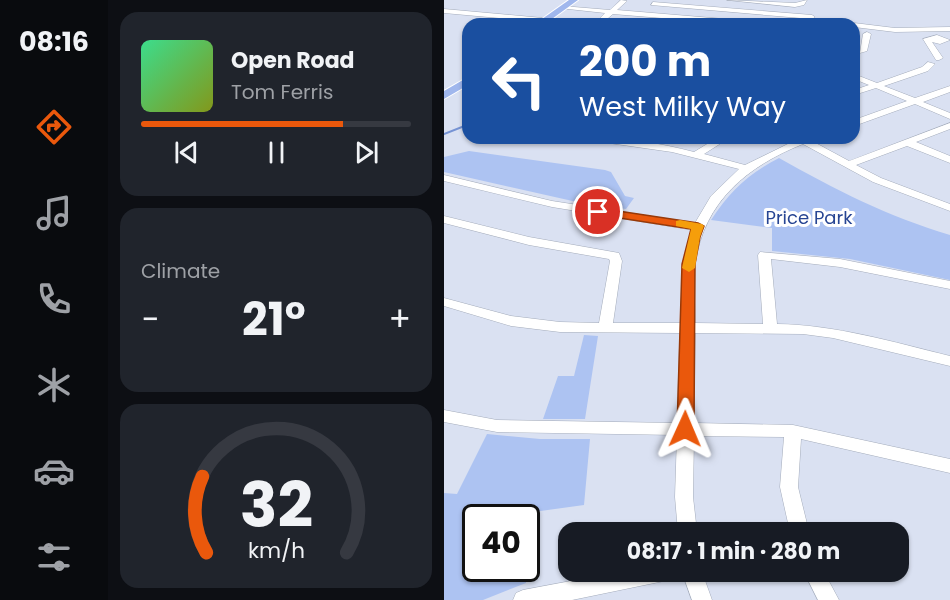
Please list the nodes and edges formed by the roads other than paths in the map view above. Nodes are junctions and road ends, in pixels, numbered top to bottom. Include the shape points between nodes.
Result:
1 (574, 0) edge
2 (583, 0) edge
3 (696, 0) edge
4 (730, 0) edge
5 (624, 1) edge
6 (747, 1) edge
7 (780, 4) junction
8 (807, 4) edge
9 (654, 5) dead end
10 (689, 7) junction
11 (566, 9) junction
12 (444, 11) edge
13 (610, 13) junction
14 (774, 14) junction
15 (666, 16) junction
16 (680, 17) junction
17 (504, 18) edge
18 (553, 18) edge
19 (604, 18) edge
20 (664, 18) edge
21 (690, 18) edge
22 (772, 18) edge
23 (809, 18) dead end
24 (860, 26) edge
25 (950, 29) edge
26 (860, 33) edge
27 (867, 34) junction
28 (863, 51) dead end
29 (462, 76) edge
30 (860, 78) edge
31 (462, 84) edge
32 (878, 85) junction
33 (444, 88) edge
34 (950, 89) edge
35 (860, 91) edge
36 (444, 96) edge
37 (915, 101) junction
38 (950, 116) edge
39 (860, 121) edge
40 (950, 126) edge
41 (907, 142) junction
42 (633, 144) edge
43 (714, 144) edge
44 (794, 144) edge
45 (814, 144) edge
46 (697, 154) junction
47 (950, 160) edge
48 (846, 165) junction
49 (746, 168) junction
50 (444, 178) edge
51 (950, 208) edge
52 (444, 219) edge
53 (698, 226) junction
54 (950, 285) edge
55 (444, 302) edge
56 (688, 327) junction
57 (770, 327) junction
58 (605, 328) junction
59 (950, 361) edge
60 (444, 416) edge
61 (685, 429) junction
62 (793, 432) junction
63 (950, 466) edge
64 (687, 522) edge
65 (797, 522) edge
66 (604, 582) edge
67 (696, 582) edge
68 (819, 582) edge
69 (523, 600) edge
70 (702, 600) edge
71 (829, 600) edge

1 - 11 main road
2 - 11 main road
3 - 10 street
4 - 6 street
5 - 13 street
6 - 7 street
7 - 8 street
7 - 14 street
9 - 10 street
10 - 14 street
10 - 16 street
11 - 13 street
11 - 18 main road
12 - 17 street
13 - 15 street
13 - 19 street
14 - 22 street
14 - 23 street
15 - 16 street
15 - 20 street
16 - 21 street
24 - 25 street
26 - 27 street
27 - 28 street
27 - 32 street via 930,39 937,59 925,69
29 - 33 main road
30 - 32 street
31 - 36 main road
32 - 35 street
32 - 37 street
34 - 37 street
37 - 38 street
37 - 39 street
40 - 41 street
41 - 47 street
41 - 48 street
42 - 46 street
43 - 46 street
44 - 49 street
45 - 48 street
46 - 49 street
48 - 51 street
49 - 53 street via 720,192
50 - 53 street via 552,204
52 - 58 street via 529,241 615,256
53 - 56 street via 689,264
54 - 57 street via 840,262 764,255
55 - 58 street via 511,321
56 - 57 street
56 - 58 street
56 - 61 street
57 - 59 street via 833,333
60 - 61 street via 497,426
61 - 62 street
61 - 64 street
62 - 63 street
62 - 65 street via 789,488
66 - 69 street
67 - 70 street
68 - 71 street

